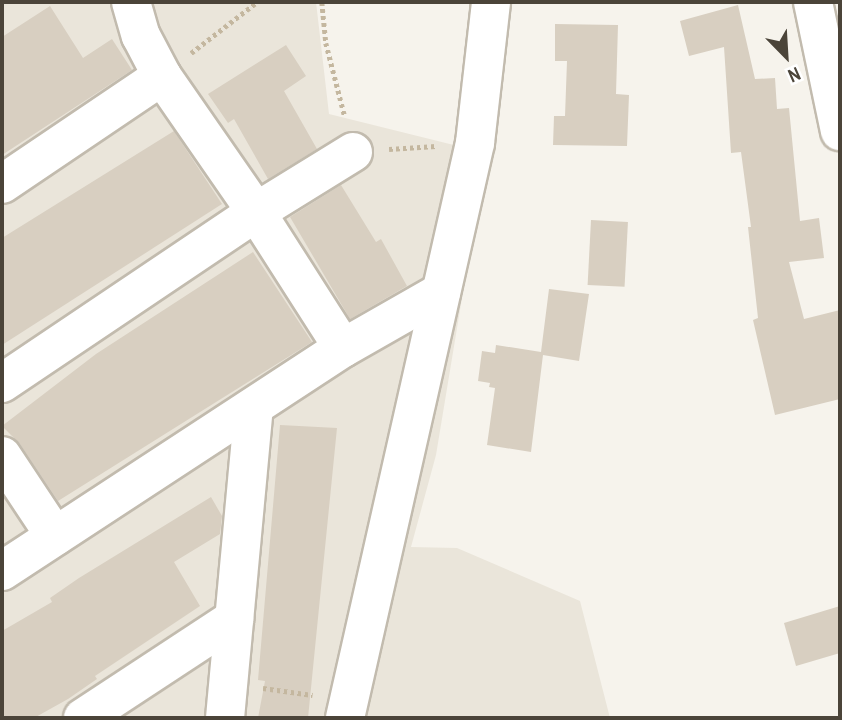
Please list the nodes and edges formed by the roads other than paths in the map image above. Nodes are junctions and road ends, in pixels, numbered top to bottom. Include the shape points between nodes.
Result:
1 (131, 2) edge
2 (491, 2) edge
3 (813, 2) edge
4 (162, 76) junction
5 (840, 131) edge
6 (353, 152) road end
7 (2, 184) edge
8 (256, 212) junction
9 (441, 292) junction
10 (343, 348) junction
11 (2, 383) edge
12 (254, 408) junction
13 (2, 456) edge
14 (55, 536) junction
15 (2, 571) edge
16 (234, 619) junction
17 (226, 700) edge
18 (347, 710) edge
19 (83, 718) edge

1 - 4 street via 141,36
2 - 9 street via 475,143
3 - 5 street
4 - 7 street
4 - 8 street
6 - 8 street
8 - 10 street
8 - 11 street
9 - 10 street
9 - 18 street
10 - 12 street
12 - 14 street
12 - 16 street
13 - 14 street
14 - 15 street
16 - 17 street
16 - 19 street

